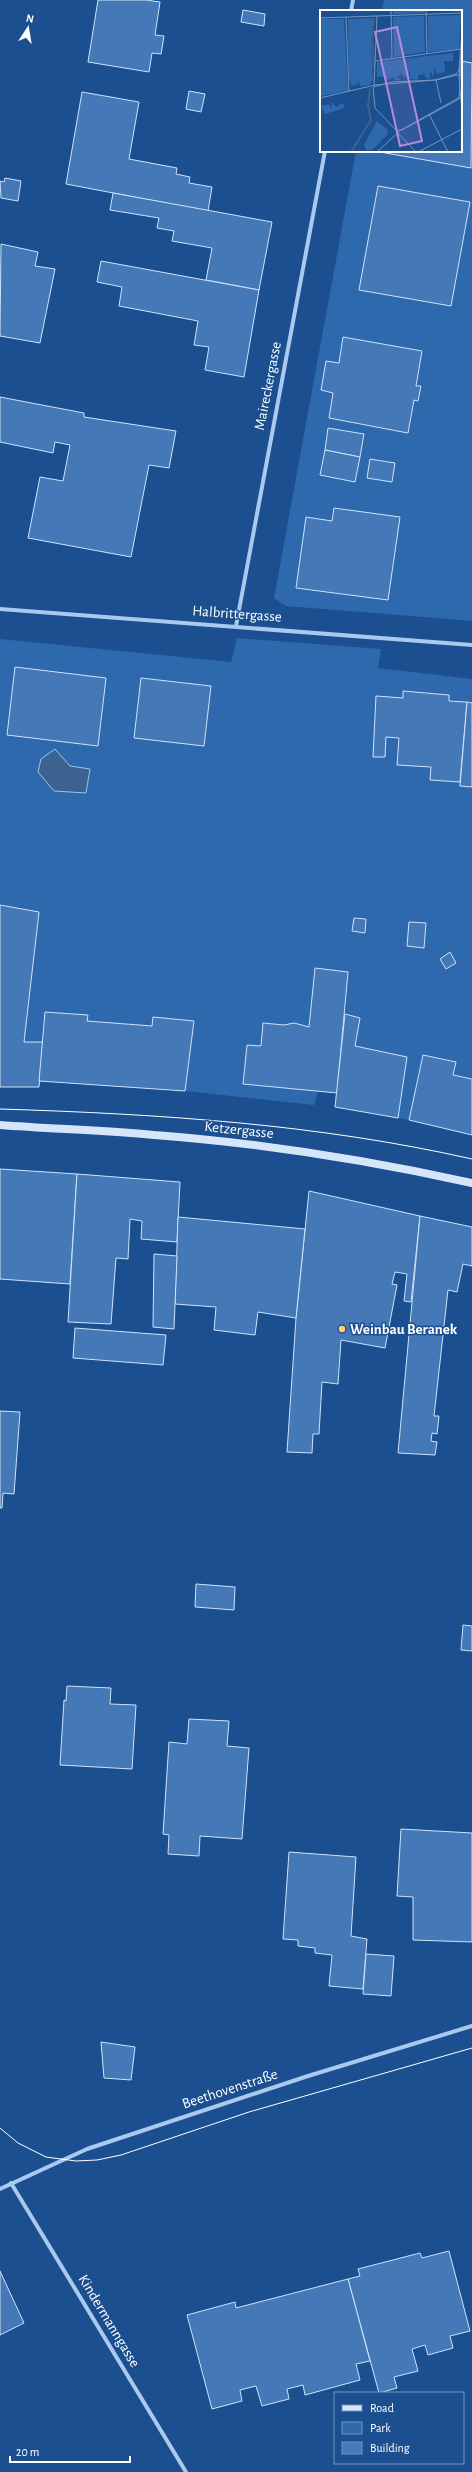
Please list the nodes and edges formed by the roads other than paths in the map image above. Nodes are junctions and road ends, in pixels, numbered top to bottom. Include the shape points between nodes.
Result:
1 (353, 0) edge
2 (351, 10) edge
3 (325, 152) edge
4 (0, 609) edge
5 (236, 626) junction
6 (472, 645) edge
7 (0, 1126) edge
8 (472, 1182) edge
9 (472, 2026) edge
10 (11, 2183) junction
11 (0, 2189) edge
12 (186, 2472) edge

1 - 2 street
3 - 5 street, Maireckergasse
4 - 5 street, Halbrittergasse
5 - 6 street, Halbrittergasse
7 - 8 main road, Ketzergasse via 155,1135 295,1150
9 - 10 street, Beethovenstraße via 308,2076 86,2149
10 - 11 street, Beethovenstraße
10 - 12 street, Kindermanngasse

